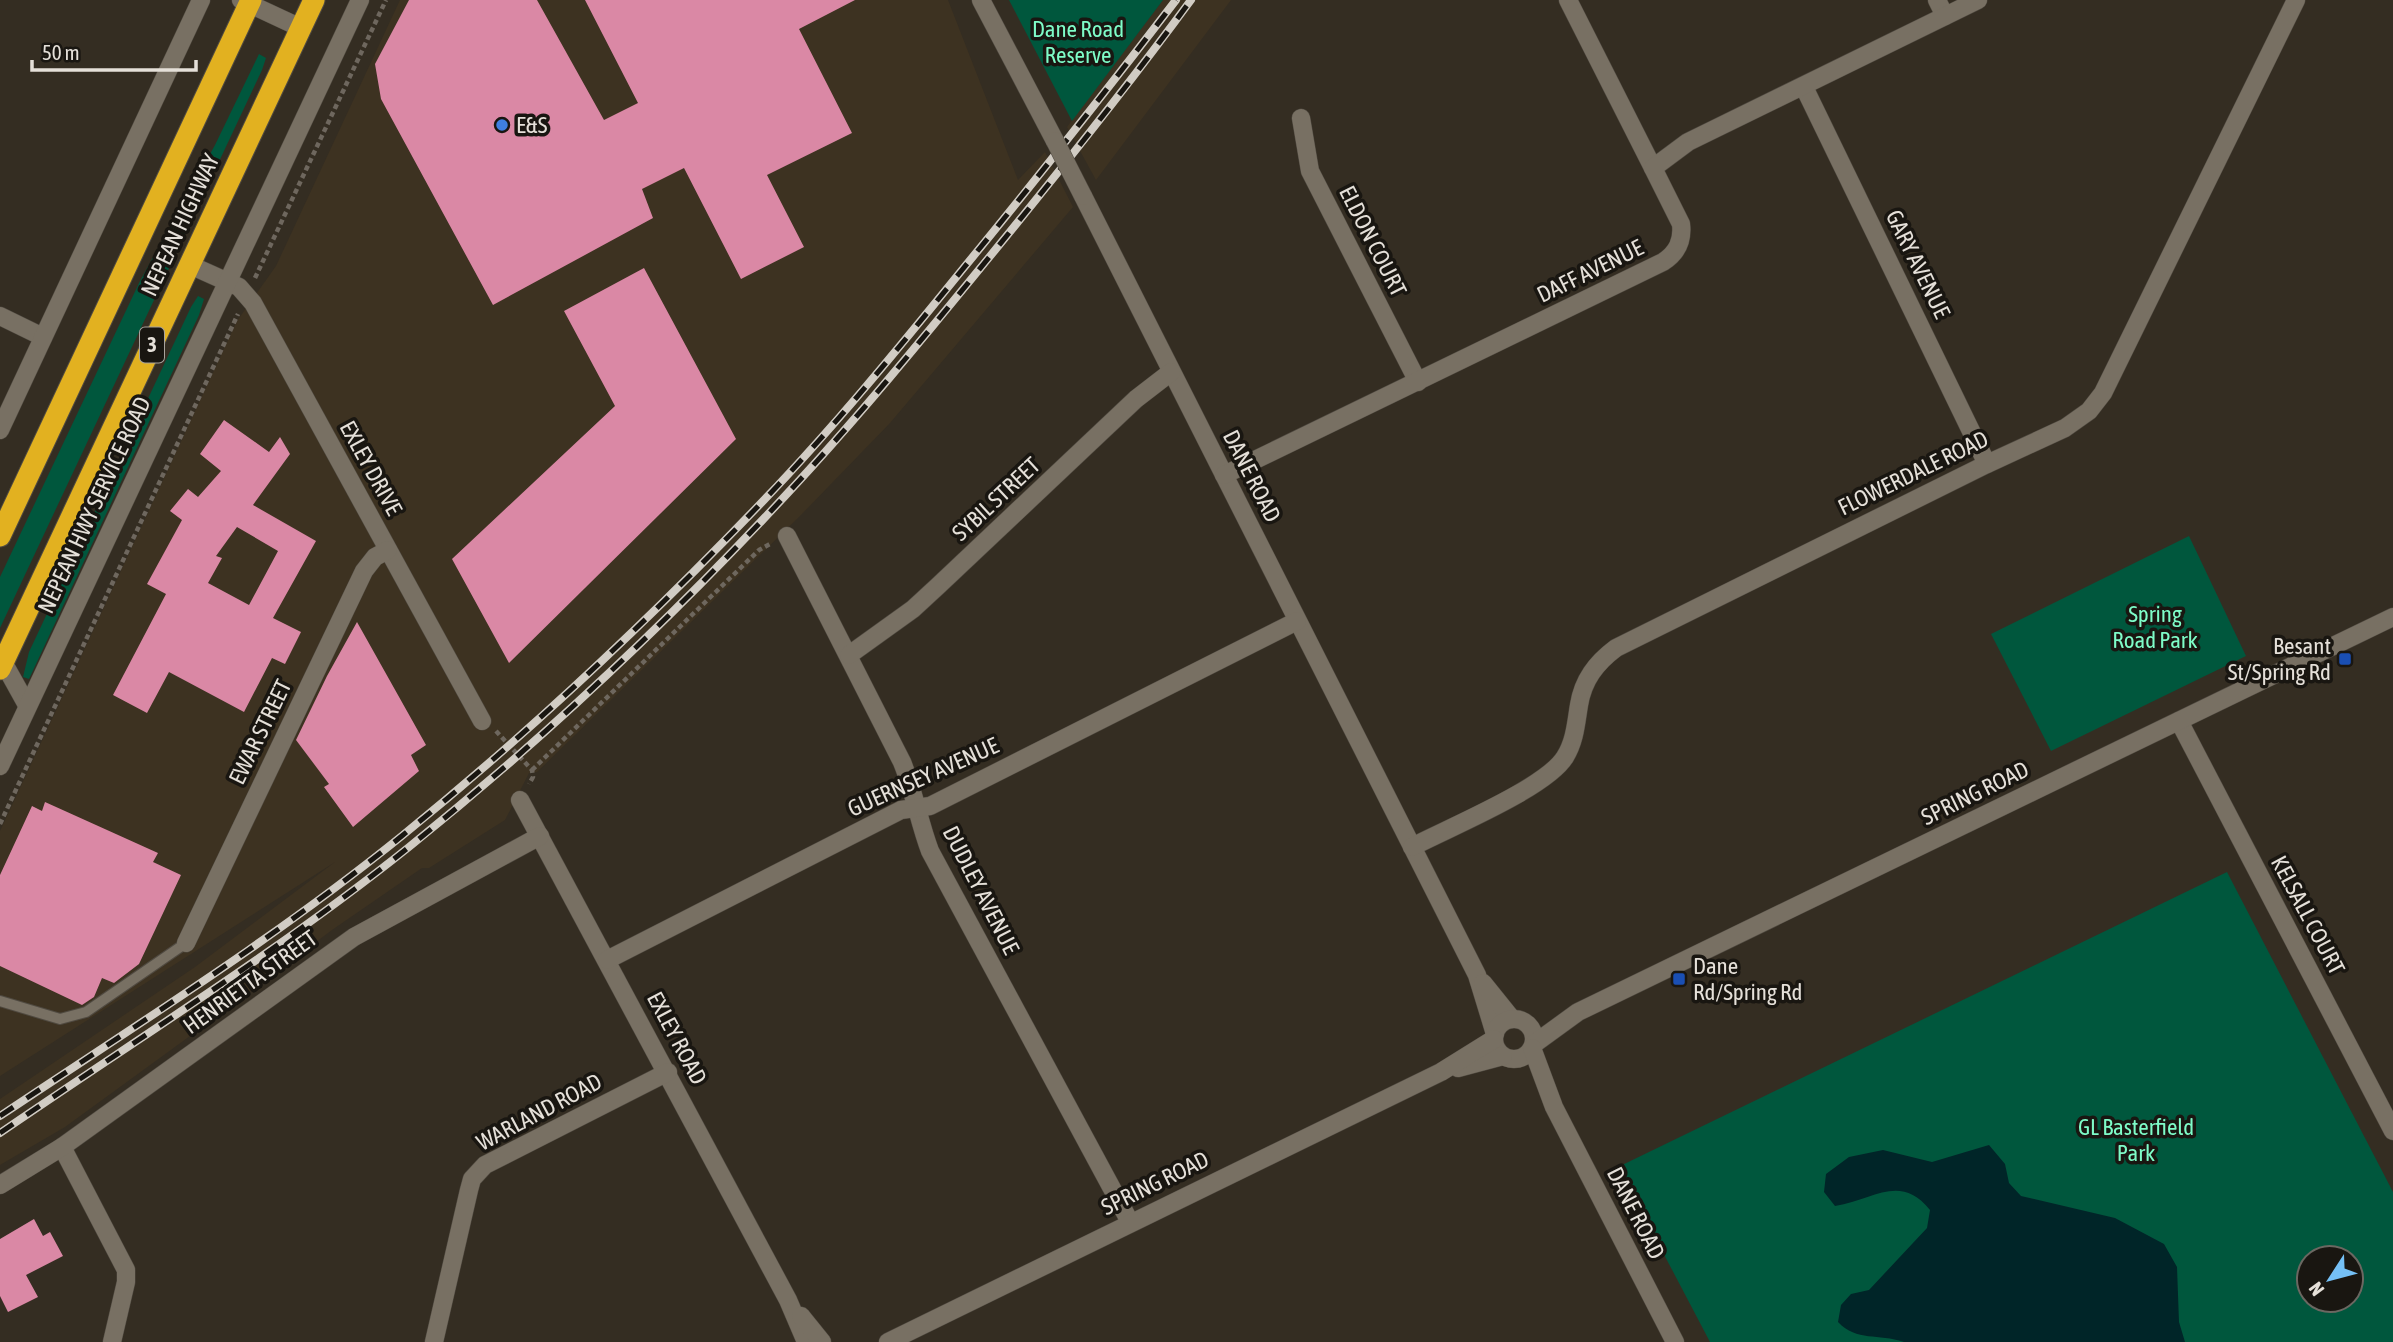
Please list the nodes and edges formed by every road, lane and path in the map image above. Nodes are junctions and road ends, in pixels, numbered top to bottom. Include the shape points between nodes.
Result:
1 (201, 0) edge
2 (314, 0) edge
3 (360, 0) edge
4 (386, 0) edge
5 (981, 0) edge
6 (1568, 0) edge
7 (1978, 0) edge
8 (2296, 0) edge
9 (247, 1) edge
10 (1941, 8) edge
11 (301, 28) junction
12 (1804, 87) junction
13 (1301, 118) dead end
14 (1653, 168) junction
15 (190, 265) junction
16 (227, 281) junction
17 (247, 295) junction
18 (0, 316) edge
19 (43, 337) junction
20 (1171, 372) junction
21 (1418, 382) junction
22 (0, 430) edge
23 (1987, 464) junction
24 (1224, 475) junction
25 (0, 536) edge
26 (787, 536) joint
27 (388, 550) junction
28 (2393, 617) edge
29 (1297, 621) junction
30 (849, 655) junction
31 (2, 666) edge
32 (27, 705) junction
33 (482, 721) joint
34 (2179, 721) junction
35 (0, 766) edge
36 (531, 771) junction
37 (520, 800) joint
38 (916, 808) junction
39 (0, 824) edge
40 (540, 836) junction
41 (1412, 847) junction
42 (186, 943) joint
43 (607, 960) junction
44 (1477, 975) junction
45 (0, 1001) edge
46 (1578, 1012) junction
47 (1519, 1021) junction
48 (1494, 1037) junction
49 (1533, 1046) junction
50 (1508, 1058) junction
51 (668, 1072) junction
52 (1441, 1072) junction
53 (1553, 1107) junction
54 (2393, 1131) edge
55 (62, 1147) junction
56 (0, 1185) edge
57 (1130, 1222) junction
58 (788, 1300) junction
59 (887, 1341) edge
60 (1672, 1341) edge
61 (112, 1342) edge
62 (434, 1342) edge
63 (806, 1342) edge
64 (822, 1342) edge

1 - 19 street
2 - 11 highway, NEPEAN HIGHWAY / 3
3 - 16 street, NEPEAN HWY SERVICE ROAD
4 - 17 path
5 - 20 street, DANE ROAD, bridge
6 - 14 street
7 - 10 street
8 - 23 street, FLOWERDALE ROAD via 2096,403 2065,428
9 - 11 street
9 - 25 highway, NEPEAN HIGHWAY
10 - 12 street
11 - 15 highway, NEPEAN HIGHWAY / 3
12 - 14 street via 1688,142
12 - 23 street, GARY AVENUE
13 - 21 street, ELDON COURT via 1310,171
14 - 21 street, DAFF AVENUE via 1681,224 1674,254
15 - 16 street, EXLEY DRIVE
15 - 31 highway, NEPEAN HIGHWAY / 3
16 - 17 street, EXLEY DRIVE
16 - 32 street, NEPEAN HWY SERVICE ROAD
17 - 27 street, EXLEY DRIVE
17 - 39 path
18 - 19 street
19 - 22 street
20 - 24 street, DANE ROAD
20 - 30 street, SYBIL STREET via 1136,399 913,609
21 - 24 street, DAFF AVENUE
23 - 41 street, FLOWERDALE ROAD via 1616,648 1599,661 1585,684 1571,747 1557,767 1530,787
24 - 29 street, DANE ROAD
26 - 30 street, DUDLEY AVENUE
26 - 36 path via 759,550
27 - 33 street, EXLEY DRIVE
27 - 42 street, EWAR STREET via 364,571
28 - 34 street, SPRING ROAD
29 - 38 street, GUERNSEY AVENUE via 930,806
29 - 41 street, DANE ROAD
30 - 38 street, DUDLEY AVENUE via 902,762
31 - 32 street, NEPEAN HIGHWAY
32 - 35 street, NEPEAN HWY SERVICE ROAD
33 - 36 path via 489,723
34 - 46 street, SPRING ROAD
34 - 54 street, KELSALL COURT
36 - 37 path via 533,777
37 - 40 street, EXLEY ROAD
38 - 43 street, GUERNSEY AVENUE via 901,810
38 - 57 street, DUDLEY AVENUE via 930,851
40 - 43 street, EXLEY ROAD
40 - 55 street, HENRIETTA STREET via 354,937
41 - 44 street, DANE ROAD
42 - 45 lane via 86,1012 60,1019
43 - 51 street, EXLEY ROAD
44 - 47 street, DANE ROAD
44 - 48 street, DANE ROAD
46 - 47 street, SPRING ROAD
46 - 49 street, SPRING ROAD
47 - 48 street via 1501,1024
47 - 49 street via 1533,1032
48 - 50 street via 1498,1052
48 - 52 street, SPRING ROAD
49 - 50 street via 1525,1057
49 - 53 street, DANE ROAD
50 - 52 street, SPRING ROAD
50 - 53 street, DANE ROAD via 1528,1073
51 - 58 street, EXLEY ROAD
51 - 62 street, WARLAND ROAD via 478,1172 469,1190
52 - 57 street, SPRING ROAD
53 - 60 street, DANE ROAD
55 - 56 street, HENRIETTA STREET
55 - 61 street via 126,1270
57 - 59 street, SPRING ROAD
58 - 63 street, EXLEY ROAD
58 - 64 street, EXLEY ROAD

